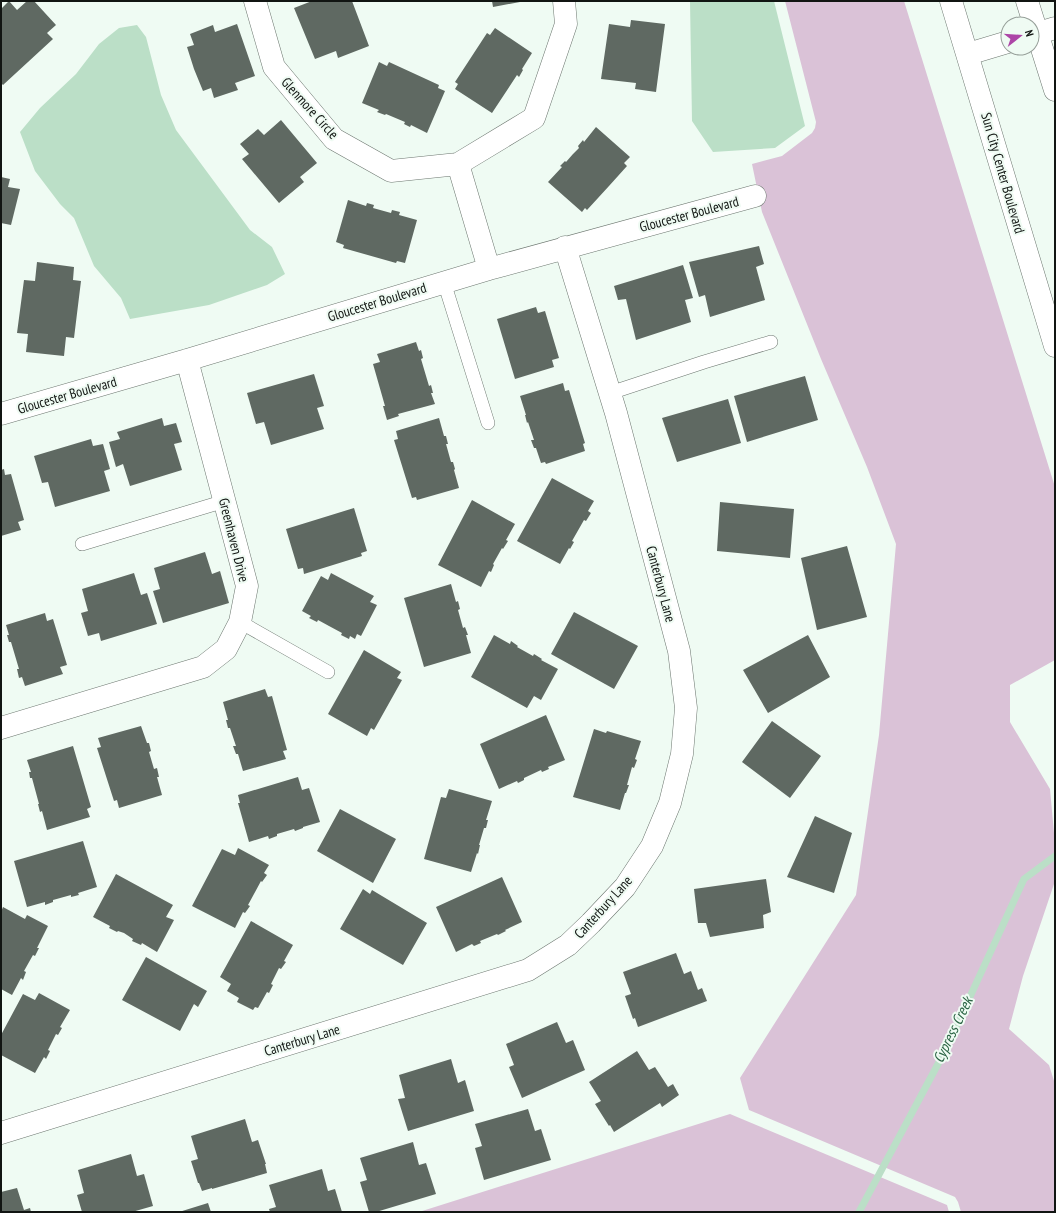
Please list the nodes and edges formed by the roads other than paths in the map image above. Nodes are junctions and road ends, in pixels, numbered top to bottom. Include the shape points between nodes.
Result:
1 (255, 1) edge
2 (564, 1) edge
3 (951, 1) edge
4 (1027, 1) edge
5 (1041, 32) edge
6 (1000, 44) edge
7 (968, 54) junction
8 (1055, 90) edge
9 (458, 164) junction
10 (755, 196) dead end
11 (565, 247) junction
12 (489, 269) junction
13 (444, 282) junction
14 (771, 342) dead end
15 (1055, 346) edge
16 (187, 360) junction
17 (610, 393) junction
18 (1, 414) edge
19 (488, 422) dead end
20 (225, 501) junction
21 (82, 544) dead end
22 (240, 622) junction
23 (328, 672) dead end
24 (1, 728) edge
25 (1, 1133) edge

1 - 9 street, Glenmore Circle via 274,67 334,139 391,171
2 - 9 street, Glenmore Circle via 566,24 534,118
3 - 7 street, Sun City Center Boulevard
4 - 5 street
5 - 8 street
6 - 7 street
7 - 15 street, Sun City Center Boulevard
9 - 12 street
10 - 11 street, Gloucester Boulevard
11 - 12 street, Gloucester Boulevard
11 - 17 street, Canterbury Lane
12 - 13 street, Gloucester Boulevard
13 - 16 street, Gloucester Boulevard
13 - 19 lane
14 - 17 lane
16 - 18 street, Gloucester Boulevard
16 - 20 street, Greenhaven Drive
17 - 25 street, Canterbury Lane via 679,651 686,708 682,754 670,803 652,846 625,887 568,945 528,970
20 - 21 lane
20 - 22 street, Greenhaven Drive via 247,586
22 - 23 lane
22 - 24 street, Greenhaven Drive via 226,649 203,667

